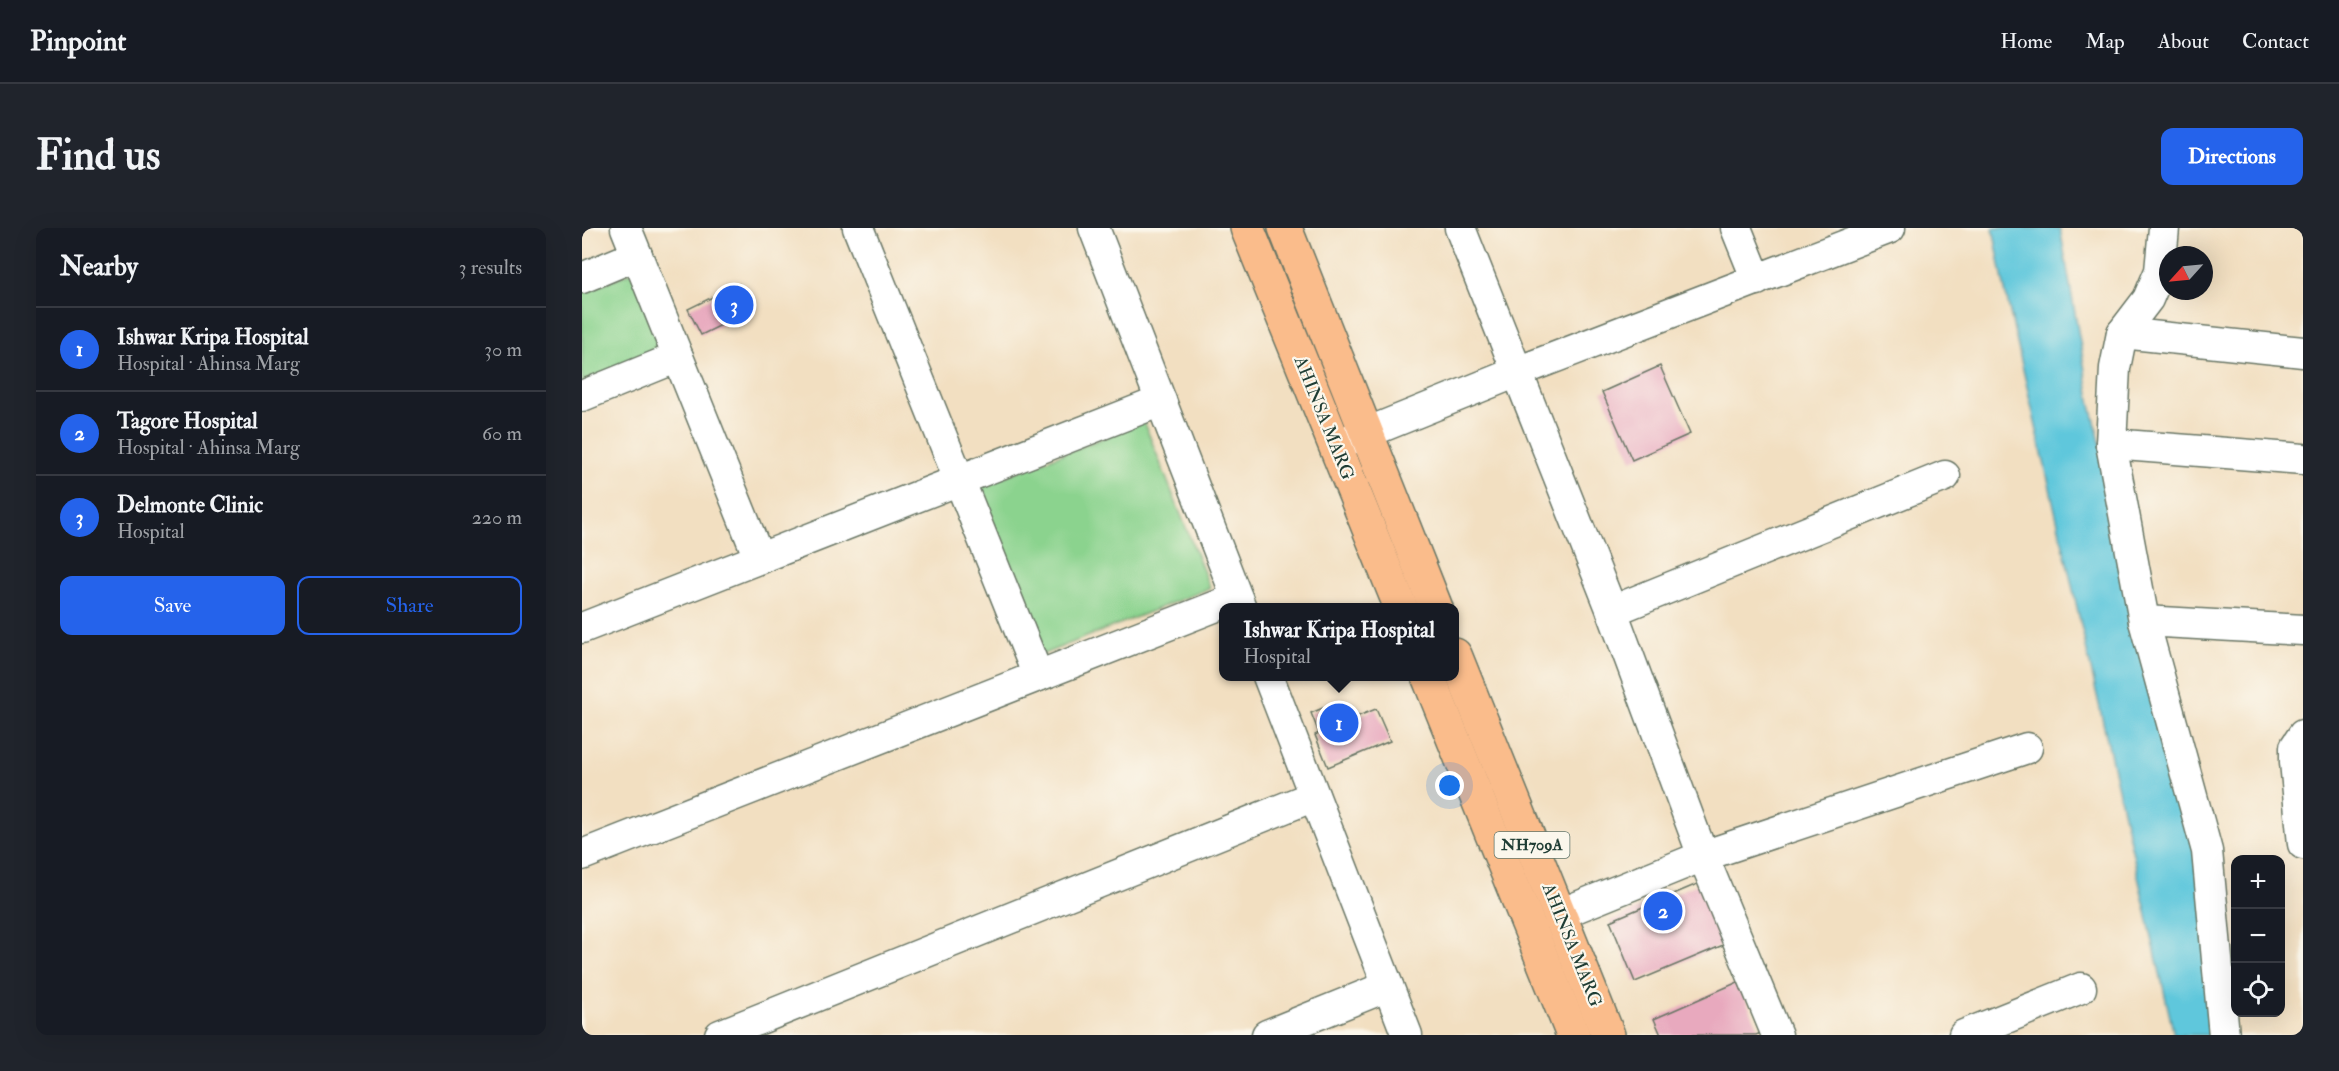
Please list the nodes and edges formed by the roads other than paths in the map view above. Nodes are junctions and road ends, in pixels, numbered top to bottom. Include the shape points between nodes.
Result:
1 (626, 228) edge
2 (858, 228) edge
3 (1094, 228) edge
4 (1247, 228) edge
5 (1285, 228) edge
6 (1460, 228) edge
7 (1737, 228) edge
8 (1890, 228) edge
9 (2164, 228) edge
10 (637, 255) junction
11 (582, 278) edge
12 (1757, 280) junction
13 (2122, 333) junction
14 (2303, 352) edge
15 (678, 357) junction
16 (1517, 372) junction
17 (582, 396) edge
18 (1161, 401) junction
19 (1366, 433) junction
20 (2112, 444) junction
21 (1335, 446) junction
22 (2303, 459) edge
23 (1945, 476) dead end
24 (960, 480) junction
25 (759, 558) junction
26 (1239, 603) edge
27 (1399, 603) edge
28 (1434, 603) edge
29 (1219, 610) edge
30 (1612, 611) junction
31 (2144, 621) junction
32 (582, 628) edge
33 (2303, 630) edge
34 (1459, 665) edge
35 (1038, 676) junction
36 (1270, 681) edge
37 (1430, 681) edge
38 (2303, 735) edge
39 (2027, 748) dead end
40 (1314, 796) junction
41 (2303, 844) edge
42 (582, 855) edge
43 (1703, 856) junction
44 (1560, 914) junction
45 (1388, 986) junction
46 (2081, 988) dead end
47 (720, 1035) edge
48 (1267, 1035) edge
49 (1407, 1035) edge
50 (1573, 1035) edge
51 (1608, 1035) edge
52 (1777, 1035) edge
53 (1964, 1035) edge
54 (2224, 1035) edge

1 - 10 street
2 - 24 street
3 - 18 street
4 - 21 highway, AHINSA MARG
5 - 19 highway, AHINSA MARG
6 - 16 street
7 - 12 street
8 - 12 street
9 - 13 street via 2160,271 2148,299
10 - 11 street
10 - 15 street
12 - 16 street
13 - 14 street
13 - 20 street via 2115,368
15 - 17 street
15 - 25 street
16 - 19 street
16 - 30 street
18 - 24 street
18 - 26 street
19 - 21 street
19 - 28 highway, AHINSA MARG
20 - 22 street
20 - 31 street
21 - 27 highway, AHINSA MARG
23 - 30 street
24 - 25 street
24 - 35 street
25 - 32 street
29 - 35 street
30 - 43 street
31 - 33 street
31 - 54 street via 2206,851
34 - 44 highway, AHINSA MARG / NH709A
35 - 42 street
36 - 40 street
37 - 50 highway, AHINSA MARG / NH709A
38 - 41 street via 2295,747 2295,762
39 - 43 street
40 - 45 street
40 - 47 street
43 - 44 street
43 - 52 street
44 - 51 highway, AHINSA MARG / NH709A
45 - 48 street
45 - 49 street
46 - 53 street

